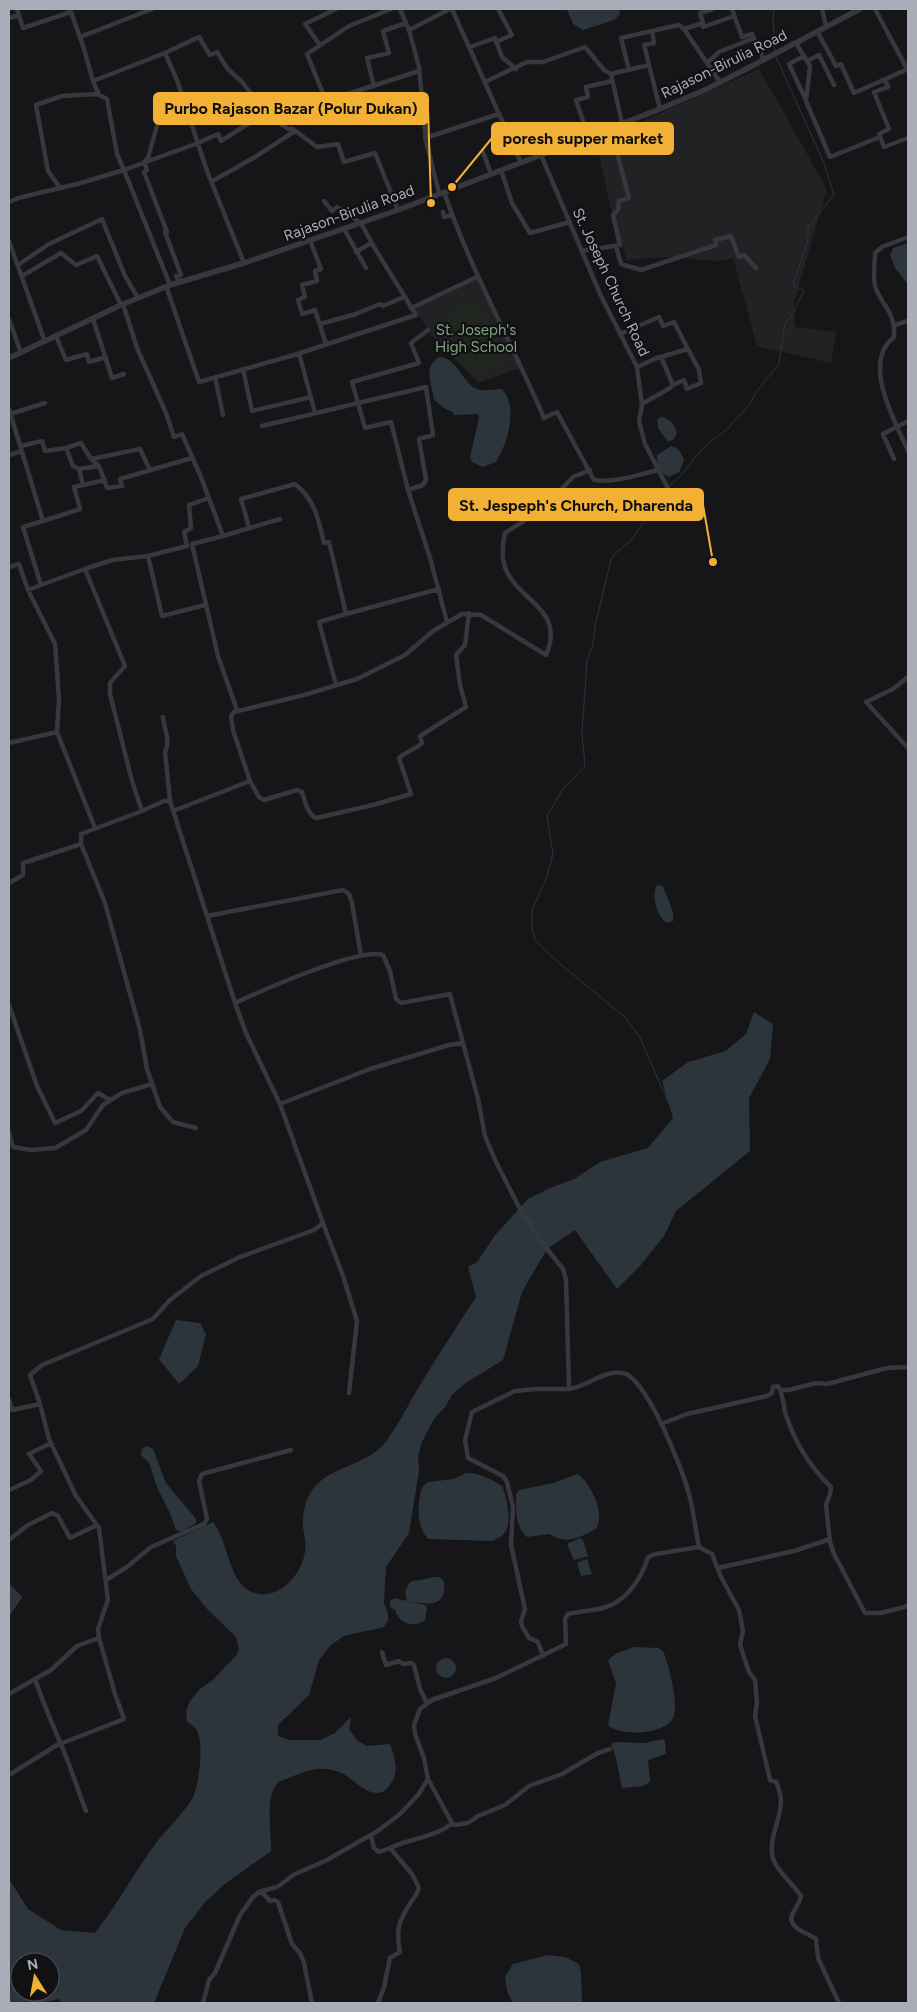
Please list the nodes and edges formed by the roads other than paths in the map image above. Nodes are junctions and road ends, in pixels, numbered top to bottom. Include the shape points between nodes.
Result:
1 (17, 9) edge
2 (152, 9) edge
3 (336, 9) edge
4 (391, 9) edge
5 (400, 9) edge
6 (451, 9) edge
7 (498, 9) edge
8 (711, 9) edge
9 (732, 9) edge
10 (822, 9) edge
11 (859, 9) edge
12 (875, 9) edge
13 (19, 15) junction
14 (734, 16) junction
15 (9, 18) edge
16 (406, 23) junction
17 (703, 24) junction
18 (826, 26) junction
19 (684, 29) junction
20 (410, 30) junction
21 (652, 31) junction
22 (817, 31) junction
23 (80, 37) junction
24 (754, 38) junction
25 (496, 42) junction
26 (796, 43) junction
27 (320, 45) junction
28 (470, 47) junction
29 (165, 53) junction
30 (805, 58) junction
31 (764, 60) junction
32 (707, 62) junction
33 (648, 65) junction
34 (516, 69) junction
35 (908, 69) edge
36 (629, 70) junction
37 (419, 71) junction
38 (611, 74) junction
39 (885, 79) junction
40 (93, 81) junction
41 (612, 81) junction
42 (485, 82) junction
43 (720, 82) junction
44 (834, 85) dead end
45 (374, 86) junction
46 (98, 94) junction
47 (806, 101) junction
48 (660, 109) junction
49 (186, 110) junction
50 (266, 114) junction
51 (500, 114) junction
52 (624, 122) junction
53 (295, 131) junction
54 (588, 136) junction
55 (880, 136) junction
56 (425, 138) junction
57 (908, 138) edge
58 (198, 144) junction
59 (483, 152) dead end
60 (541, 155) junction
61 (144, 162) junction
62 (520, 163) junction
63 (124, 170) junction
64 (501, 170) junction
65 (491, 174) junction
66 (211, 182) junction
67 (60, 188) junction
68 (442, 192) junction
69 (9, 202) edge
70 (324, 202) dead end
71 (398, 210) junction
72 (443, 212) dead end
73 (452, 216) junction
74 (570, 222) junction
75 (361, 223) junction
76 (344, 229) junction
77 (908, 237) edge
78 (310, 240) junction
79 (9, 241) edge
80 (371, 243) junction
81 (616, 246) junction
82 (582, 251) junction
83 (356, 252) junction
84 (244, 263) junction
85 (18, 265) junction
86 (366, 268) dead end
87 (756, 268) dead end
88 (22, 276) junction
89 (477, 278) junction
90 (180, 281) junction
91 (168, 286) junction
92 (404, 297) junction
93 (138, 298) junction
94 (122, 305) junction
95 (411, 308) junction
96 (9, 319) edge
97 (93, 319) junction
98 (908, 321) edge
99 (320, 324) junction
100 (895, 325) junction
101 (428, 330) dead end
102 (620, 334) junction
103 (56, 336) junction
104 (45, 342) junction
105 (326, 344) junction
106 (688, 349) junction
107 (21, 353) junction
108 (300, 353) junction
109 (661, 357) junction
110 (9, 358) edge
111 (106, 358) junction
112 (637, 367) junction
113 (243, 370) junction
114 (124, 374) dead end
115 (215, 377) junction
116 (673, 385) junction
117 (311, 397) junction
118 (45, 403) dead end
119 (358, 403) junction
120 (642, 404) junction
121 (10, 412) edge
122 (315, 412) junction
123 (223, 414) dead end
124 (908, 421) edge
125 (262, 426) dead end
126 (15, 428) junction
127 (898, 428) junction
128 (9, 430) edge
129 (907, 444) edge
130 (21, 448) junction
131 (66, 448) junction
132 (908, 451) edge
133 (9, 455) edge
134 (192, 458) junction
135 (91, 459) junction
136 (894, 459) dead end
137 (99, 466) junction
138 (79, 468) junction
139 (150, 470) junction
140 (590, 470) junction
141 (658, 470) junction
142 (105, 480) junction
143 (82, 485) junction
144 (408, 490) junction
145 (209, 498) junction
146 (676, 504) dead end
147 (280, 519) dead end
148 (43, 521) junction
149 (249, 527) junction
150 (223, 536) junction
151 (189, 545) junction
152 (148, 556) junction
153 (9, 568) edge
154 (85, 570) junction
155 (41, 585) junction
156 (438, 589) junction
157 (28, 590) junction
158 (205, 605) junction
159 (469, 613) junction
160 (346, 614) junction
161 (447, 622) junction
162 (908, 677) edge
163 (336, 686) junction
164 (237, 710) junction
165 (163, 717) dead end
166 (57, 732) junction
167 (9, 743) edge
168 (908, 748) edge
169 (250, 781) junction
170 (170, 801) junction
171 (142, 811) junction
172 (172, 811) junction
173 (95, 828) junction
174 (81, 844) junction
175 (9, 883) edge
176 (207, 916) junction
177 (361, 956) junction
178 (235, 1003) junction
179 (9, 1005) edge
180 (462, 1044) junction
181 (152, 1084) junction
182 (110, 1100) junction
183 (280, 1104) junction
184 (196, 1128) dead end
185 (9, 1132) edge
186 (322, 1223) junction
187 (908, 1366) edge
188 (569, 1389) junction
189 (781, 1390) junction
190 (349, 1393) dead end
191 (9, 1399) edge
192 (40, 1404) junction
193 (661, 1424) junction
194 (51, 1443) junction
195 (291, 1450) dead end
196 (9, 1490) edge
197 (97, 1526) junction
198 (830, 1539) junction
199 (9, 1540) edge
200 (699, 1547) junction
201 (718, 1568) junction
202 (106, 1580) junction
203 (908, 1606) edge
204 (99, 1638) junction
205 (382, 1652) dead end
206 (543, 1656) junction
207 (35, 1679) junction
208 (9, 1694) edge
209 (427, 1704) junction
210 (60, 1744) junction
211 (610, 1749) dead end
212 (9, 1775) edge
213 (428, 1778) junction
214 (86, 1811) dead end
215 (452, 1823) junction
216 (371, 1835) junction
217 (390, 1848) junction
218 (259, 1892) junction
219 (203, 2003) edge
220 (312, 2003) edge
221 (378, 2003) edge
222 (839, 2003) edge

1 - 13 street
2 - 23 street
3 - 27 street via 305,24
4 - 27 street via 349,26
5 - 16 street
6 - 20 street
6 - 28 street
7 - 25 street via 512,35
8 - 17 street via 700,13
9 - 14 street
10 - 18 street
11 - 18 street, Rajason-Birulia Road
12 - 35 street
13 - 15 street
13 - 23 street via 23,28 71,12
14 - 17 street via 703,27
14 - 24 street via 742,37 752,34
16 - 20 street
16 - 45 street via 383,32 389,53 367,58
17 - 19 street
18 - 22 street, Rajason-Birulia Road
19 - 21 street via 679,25
19 - 32 street
20 - 37 street
21 - 33 street via 654,43 644,45
21 - 36 street via 621,38
22 - 26 street, Rajason-Birulia Road
22 - 39 street via 836,66 841,64 854,93
23 - 40 street
24 - 31 street
24 - 32 street via 719,52
25 - 28 street via 495,38
25 - 34 street via 502,57
26 - 30 street
26 - 31 street, Rajason-Birulia Road
27 - 45 street via 306,54 326,101
28 - 42 street
29 - 40 street
29 - 49 street
29 - 50 street via 199,37 210,55 217,52 226,68 244,83
30 - 44 street via 819,55
30 - 47 street via 810,66
30 - 47 street via 789,64
31 - 43 street, Rajason-Birulia Road
32 - 43 street
33 - 36 street
33 - 48 street
34 - 38 street via 527,62 543,62 586,47
34 - 42 street
35 - 39 street
36 - 38 street
37 - 45 street
37 - 56 street
38 - 41 street
39 - 55 street via 888,87 874,92 890,130
40 - 46 street
41 - 52 street
41 - 54 street via 586,87 588,97 576,100
42 - 51 street
43 - 48 street, Rajason-Birulia Road
46 - 63 street via 108,99 117,154
46 - 67 street via 62,96 36,106 48,172
47 - 55 street via 830,158
48 - 52 street, Rajason-Birulia Road
49 - 58 street
49 - 61 street via 158,118 148,158
50 - 53 street
50 - 58 street via 222,141 218,134
51 - 56 street
51 - 62 street
52 - 54 street, Rajason-Birulia Road
52 - 81 street via 633,142 616,149 629,198 619,201 618,210 613,215 620,245
53 - 66 street
53 - 71 street via 317,146 338,144 344,162 376,153
54 - 60 street, Rajason-Birulia Road
55 - 57 street via 884,147
56 - 68 street
58 - 61 street
58 - 66 street
59 - 65 street
60 - 62 street, Rajason-Birulia Road
60 - 74 street, St. Joseph Church Road
61 - 63 street
61 - 90 street via 147,170 144,172 167,232 181,275 176,276
62 - 64 street, Rajason-Birulia Road
63 - 67 street
63 - 91 street
64 - 65 street, Rajason-Birulia Road
64 - 74 street via 512,203 530,233
65 - 68 street, Rajason-Birulia Road
66 - 84 street
67 - 69 street
68 - 71 street, Rajason-Birulia Road
68 - 73 street
70 - 75 street via 332,211 337,208
71 - 75 street, Rajason-Birulia Road
72 - 73 street via 444,217
73 - 89 street
74 - 82 street, St. Joseph Church Road
75 - 76 street, Rajason-Birulia Road
75 - 80 street
76 - 78 street, Rajason-Birulia Road
76 - 83 street
77 - 100 street via 875,253 875,288
78 - 84 street, Rajason-Birulia Road
78 - 99 street via 321,269 315,270 317,281 302,285 305,298 298,300 302,314 316,310
79 - 85 street
80 - 83 street
80 - 92 street
81 - 82 street
81 - 87 street via 621,264 642,270 716,245 715,240 731,236 739,257 744,255
82 - 102 street, St. Joseph Church Road
83 - 86 street
84 - 90 street, Rajason-Birulia Road
85 - 88 street
85 - 93 street via 48,244 102,219 125,276
88 - 94 street via 61,253 76,265 97,256
88 - 104 street
89 - 95 street
89 - 140 street via 526,374 544,418 558,412
90 - 91 street, Rajason-Birulia Road
91 - 93 street, Rajason-Birulia Road
91 - 115 street via 199,382
92 - 95 street
92 - 99 street
93 - 94 street, Rajason-Birulia Road
94 - 97 street, Rajason-Birulia Road
94 - 134 street via 174,437 182,434
95 - 105 street via 416,315
96 - 107 street
97 - 103 street, Rajason-Birulia Road
97 - 111 street
98 - 100 street
99 - 105 street
100 - 127 street via 894,337 887,342 880,359 880,378
101 - 119 street via 410,343 419,363 352,382
102 - 106 street via 659,317 663,326 674,322
102 - 112 street, St. Joseph Church Road
103 - 104 street, Rajason-Birulia Road
103 - 111 street via 66,360 87,354 89,362
104 - 107 street, Rajason-Birulia Road
105 - 108 street
106 - 109 street
106 - 116 street via 702,383 687,389 684,380
107 - 110 street, Rajason-Birulia Road
108 - 113 street
108 - 117 street
109 - 112 street
109 - 116 street
111 - 114 street via 112,378
112 - 120 street, St. Joseph Church Road
113 - 115 street
113 - 117 street via 252,412
115 - 123 street
116 - 120 street
117 - 122 street
118 - 121 street
119 - 122 street
119 - 144 street via 365,428 390,422
119 - 144 street via 426,387 433,436 419,439 426,480 423,485
120 - 141 street, St. Joseph Church Road via 639,421 645,444
121 - 126 street
122 - 125 street
124 - 127 street
126 - 128 street
126 - 130 street
127 - 129 street
127 - 136 street via 883,434
129 - 132 street
130 - 131 street via 42,441 45,451
130 - 133 street
130 - 148 street
131 - 135 street via 81,443
131 - 138 street via 73,466
134 - 139 street
134 - 145 street
135 - 137 street
135 - 139 street via 140,449
137 - 138 street
137 - 142 street
138 - 143 street
139 - 142 street via 120,478 122,486 107,488
140 - 141 street via 594,480 605,481
140 - 159 street via 572,477 544,508 505,534 503,555 507,571 546,613 550,627 550,646 546,655 481,615
141 - 146 street, St. Joseph Church Road
142 - 143 street
143 - 148 street via 74,486 80,509
144 - 156 street
145 - 150 street
145 - 151 street via 189,505 191,528 184,532
147 - 149 street
148 - 155 street via 23,527
149 - 150 street
149 - 160 street via 241,499 295,484 306,493 317,515 324,543 329,542
150 - 151 street
151 - 152 street
151 - 158 street
152 - 154 street via 112,560
152 - 158 street via 162,616
153 - 157 street via 18,564
154 - 155 street
154 - 171 street via 125,666 110,683 110,694
155 - 157 street
156 - 160 street
156 - 161 street
157 - 166 street via 55,644 59,699
158 - 164 street
159 - 161 street
159 - 169 street via 465,645 456,654 466,707 420,736 422,743 399,758 411,794 316,818 309,811 302,792 297,790 264,800
160 - 163 street via 319,622
161 - 163 street via 404,655
162 - 168 street via 893,689 866,702
163 - 164 street
164 - 169 street via 231,716 233,730
165 - 170 street
166 - 167 street
166 - 173 street
169 - 172 street
170 - 171 street
170 - 172 street
171 - 173 street
172 - 176 street
173 - 174 street via 81,834
174 - 175 street via 23,863 23,875
174 - 181 street via 105,903
176 - 177 street via 343,890 349,894 352,903
176 - 178 street
177 - 178 street via 288,979
177 - 180 street via 383,955 396,1000 401,1003 450,994
178 - 183 street
179 - 182 street via 37,1086 55,1124 81,1111 98,1093
180 - 183 street via 370,1069
180 - 188 street via 485,1136 495,1160 519,1207 563,1269
181 - 182 street
181 - 184 street via 160,1107 174,1122
182 - 185 street via 86,1130 55,1148 14,1148
183 - 186 street
186 - 190 street via 356,1321
186 - 192 street via 314,1230 240,1257 201,1276 170,1300 153,1319 42,1365 30,1375
187 - 189 street via 887,1368 827,1384
188 - 193 street via 579,1388 600,1376 625,1373 646,1394
188 - 206 street via 514,1391 484,1404 472,1412 465,1440 468,1458 503,1476 507,1482 513,1507 511,1546 525,1609 522,1626 529,1638 538,1642
189 - 193 street via 778,1386 773,1387 767,1396 677,1417
189 - 198 street via 803,1454 830,1488 826,1505
191 - 192 street via 12,1410
192 - 194 street
193 - 200 street via 685,1479
194 - 196 street via 29,1454 41,1471 31,1480
194 - 197 street via 76,1496
195 - 202 street via 202,1474 199,1481 207,1519 204,1524 151,1547
197 - 199 street via 70,1538 58,1516 52,1513 28,1525
197 - 202 street
198 - 201 street
198 - 203 street via 834,1554 866,1613
200 - 201 street via 712,1554
200 - 206 street via 648,1557 635,1585 618,1601 568,1614 565,1619 567,1643
201 - 222 street via 737,1603 744,1631 740,1644 756,1687 755,1716 770,1780 776,1782 781,1798 782,1808 772,1855 801,1896 791,1916 792,1923 816,1939 818,1958
202 - 204 street via 108,1600 98,1629
204 - 207 street via 77,1646 51,1670
204 - 210 street via 124,1719
205 - 209 street via 386,1665 399,1661 412,1663
206 - 209 street
207 - 208 street
207 - 210 street
209 - 213 street via 420,1709 414,1725
210 - 212 street
210 - 214 street
211 - 215 street via 562,1774 529,1786 505,1805 468,1823 454,1826
213 - 215 street
213 - 216 street via 412,1803
215 - 217 street via 446,1829
216 - 217 street via 374,1848 379,1852
216 - 218 street via 332,1858 295,1874 277,1887
217 - 221 street via 419,1888 398,1928 400,1952 390,1958
218 - 219 street via 240,1915 209,1980
218 - 220 street via 270,1901 278,1902 292,1944 304,1963

